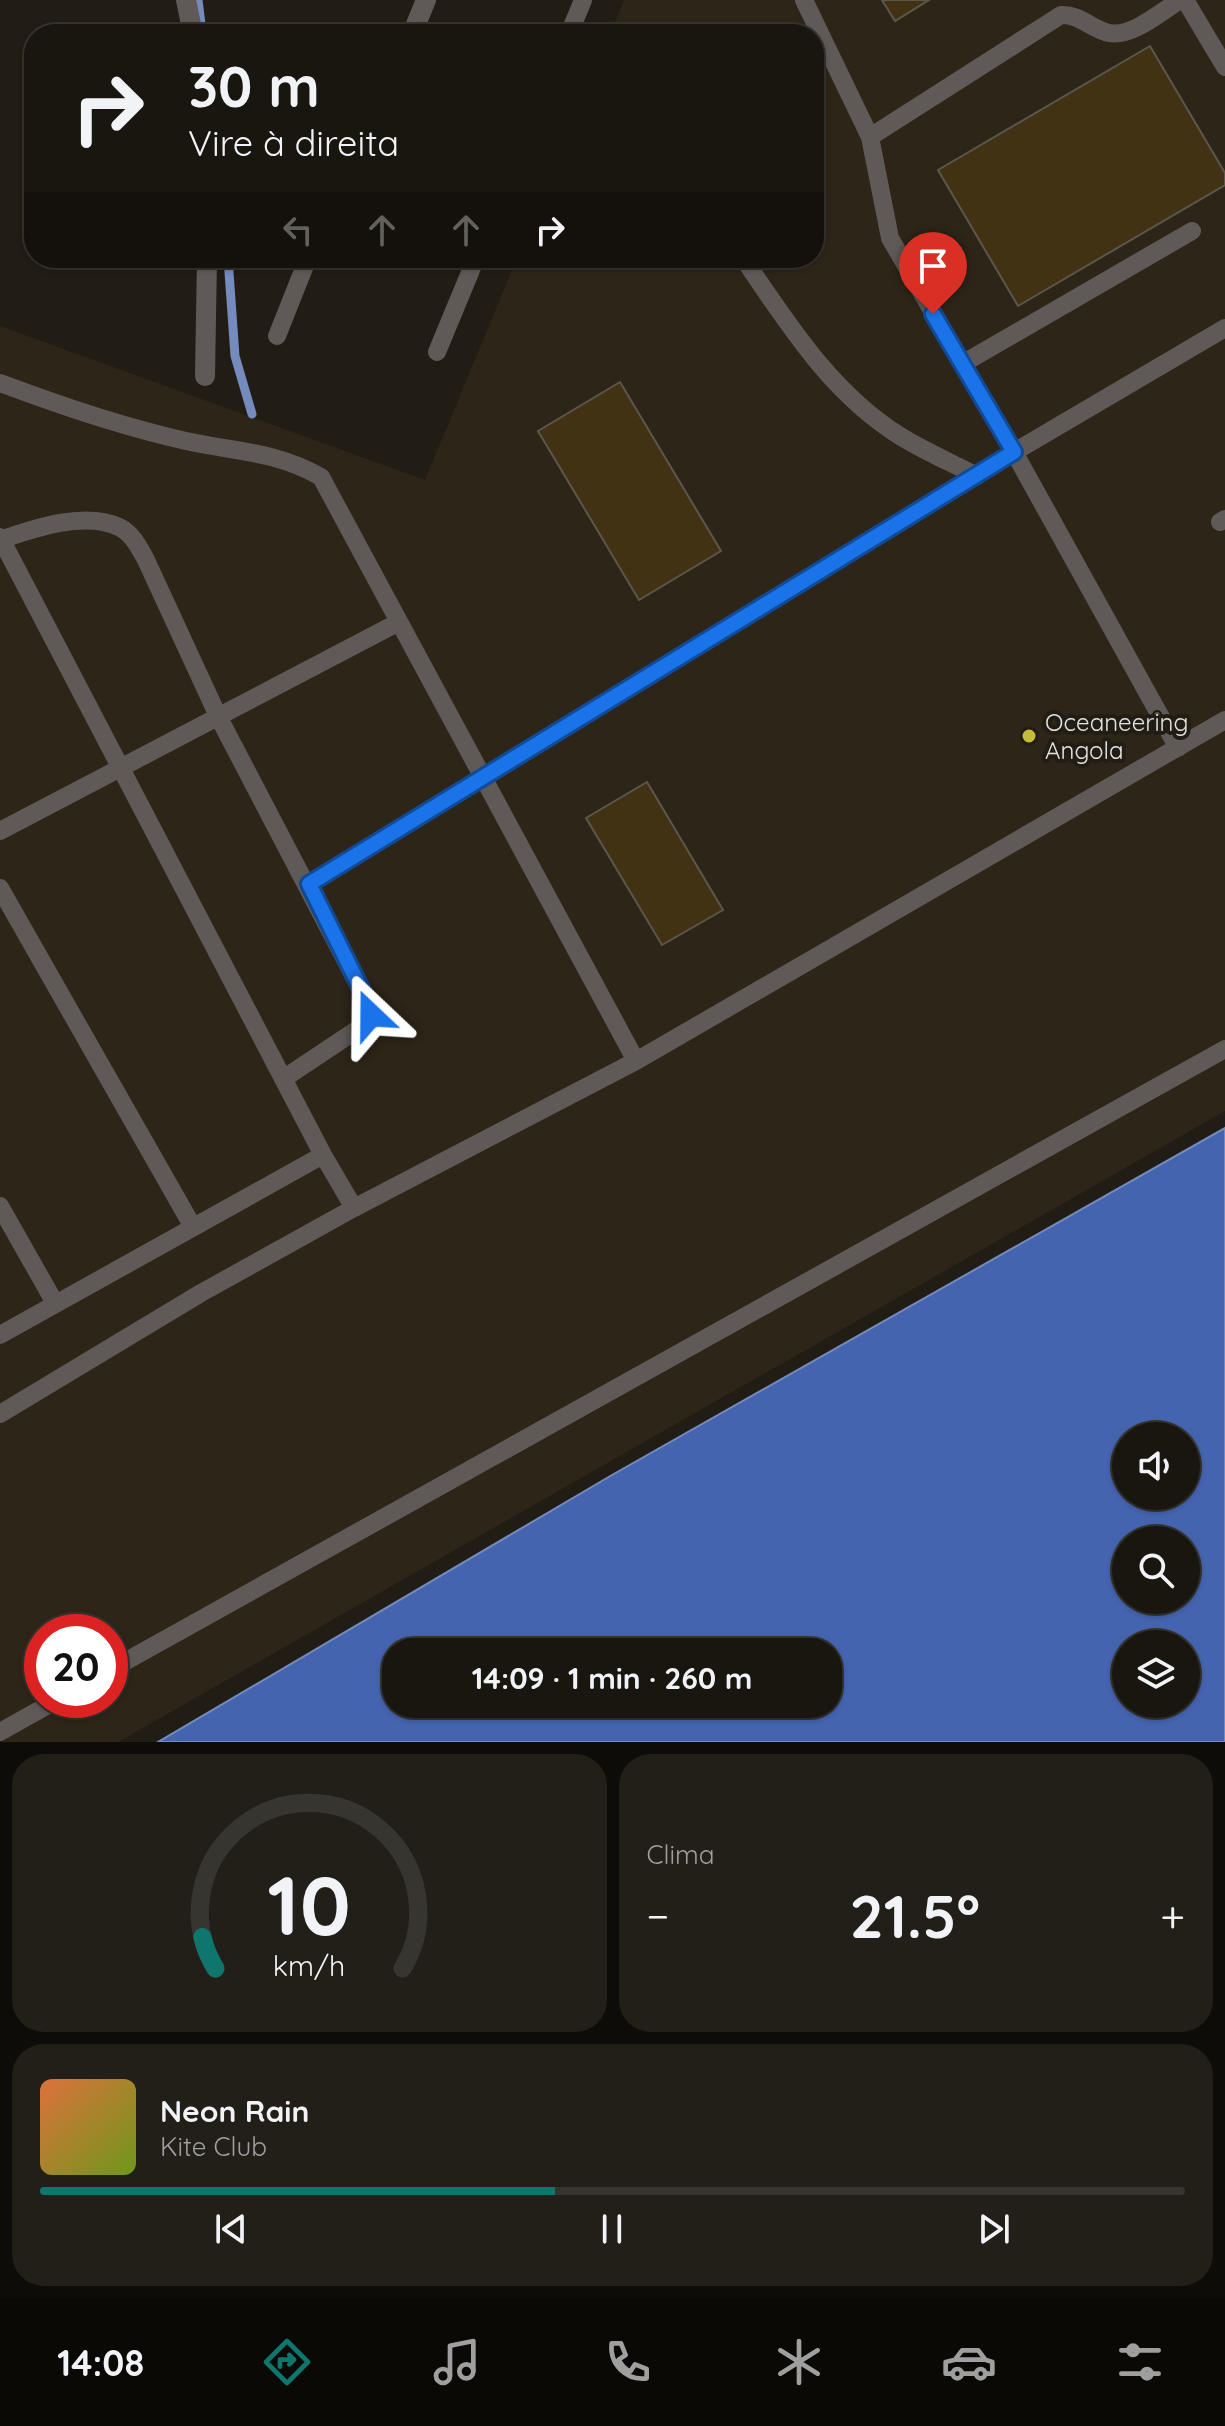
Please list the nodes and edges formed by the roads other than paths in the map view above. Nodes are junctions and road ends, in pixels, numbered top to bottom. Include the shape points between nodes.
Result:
1 (186, 0) edge
2 (426, 0) edge
3 (583, 0) edge
4 (804, 0) edge
5 (1182, 0) edge
6 (191, 24) edge
7 (416, 24) edge
8 (573, 24) edge
9 (816, 24) edge
10 (824, 42) edge
11 (1225, 67) edge
12 (870, 137) junction
13 (1192, 231) dead end
14 (207, 268) edge
15 (304, 268) edge
16 (472, 268) edge
17 (750, 268) edge
18 (1225, 328) edge
19 (277, 336) dead end
20 (437, 352) dead end
21 (962, 364) junction
22 (205, 376) dead end
23 (0, 383) edge
24 (1014, 452) junction
25 (977, 476) junction
26 (1, 538) edge
27 (399, 622) junction
28 (218, 716) junction
29 (1225, 720) edge
30 (1178, 748) junction
31 (121, 765) junction
32 (482, 779) junction
33 (0, 831) edge
34 (309, 884) junction
35 (0, 888) edge
36 (1225, 1049) edge
37 (636, 1061) junction
38 (283, 1079) junction
39 (323, 1155) junction
40 (0, 1206) edge
41 (354, 1208) junction
42 (193, 1227) junction
43 (55, 1303) junction
44 (0, 1335) edge
45 (0, 1414) edge
46 (128, 1660) edge
47 (25, 1718) edge
48 (0, 1732) edge

1 - 6 street
2 - 7 street
3 - 8 lane
4 - 9 lane
5 - 11 lane
5 - 12 lane via 1122,32 1109,33 1073,14 1061,15
10 - 12 lane
12 - 21 lane via 890,238
13 - 21 lane
14 - 22 street
15 - 19 lane
16 - 20 lane
17 - 25 lane via 808,353 854,401 900,436
18 - 24 lane
21 - 24 lane
23 - 27 lane via 87,415 188,442 260,452 321,477
24 - 25 lane
24 - 30 lane
25 - 32 lane
26 - 28 lane via 99,522 133,537
26 - 31 lane
27 - 28 lane
27 - 32 lane
28 - 31 lane
28 - 34 lane
29 - 30 lane
30 - 37 lane
31 - 33 lane
31 - 38 lane
32 - 34 lane
32 - 37 lane
34 - 38 lane via 371,1015
35 - 42 lane
36 - 46 lane
37 - 41 lane
38 - 39 lane
39 - 41 lane
39 - 42 lane
40 - 43 lane
41 - 45 lane
42 - 43 lane
43 - 44 lane
47 - 48 lane

